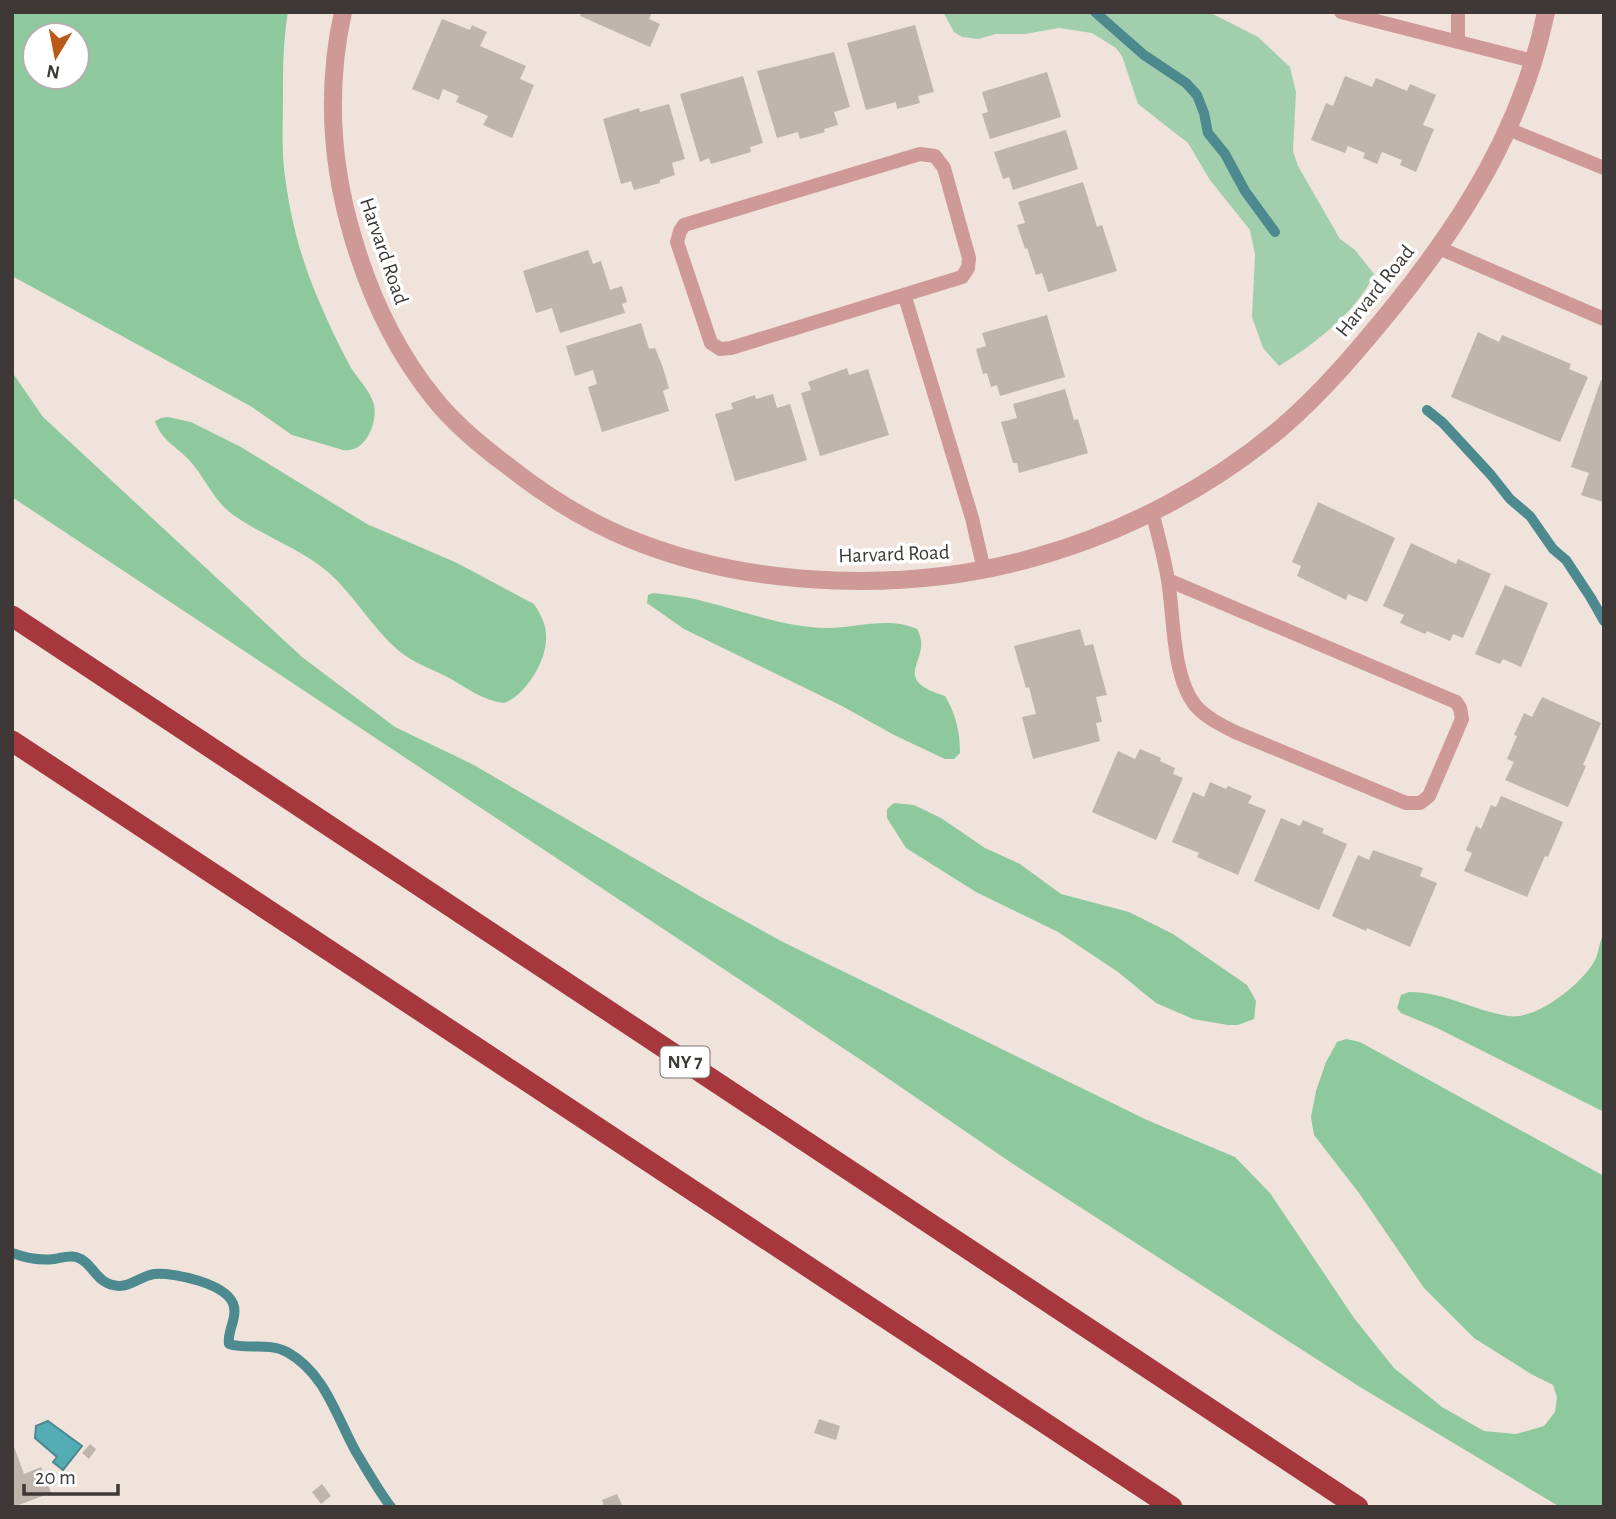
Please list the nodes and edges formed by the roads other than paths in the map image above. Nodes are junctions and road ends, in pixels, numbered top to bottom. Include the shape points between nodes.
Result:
1 (343, 12) edge
2 (1341, 12) edge
3 (1458, 12) edge
4 (1546, 12) edge
5 (1458, 42) junction
6 (1533, 61) junction
7 (1508, 129) junction
8 (1604, 168) edge
9 (1439, 248) junction
10 (905, 297) junction
11 (1604, 319) edge
12 (1152, 512) junction
13 (984, 570) junction
14 (1168, 580) junction
15 (12, 617) edge
16 (12, 741) edge
17 (1172, 1507) edge
18 (1358, 1507) edge

1 - 13 street, Harvard Road via 334,68 333,138 343,206 360,263 383,320 415,373 435,400 484,448 555,501 595,523 686,558 738,570 839,580 897,580
2 - 5 lane
3 - 5 lane
4 - 6 street, Harvard Road
5 - 6 lane
6 - 7 street, Harvard Road
7 - 8 lane
7 - 9 street, Harvard Road via 1478,189
9 - 11 lane
9 - 12 street, Harvard Road via 1346,363 1281,428 1238,462
10 - 10 lane via 720,349 707,336 678,235 691,222 932,154 944,168 969,265 959,279
10 - 13 lane
12 - 13 street, Harvard Road via 1038,557
12 - 14 lane
14 - 14 lane via 1183,682 1204,713 1235,732 1406,803 1420,803 1429,796 1462,719 1456,702
15 - 18 highway, NY 7
16 - 17 highway

